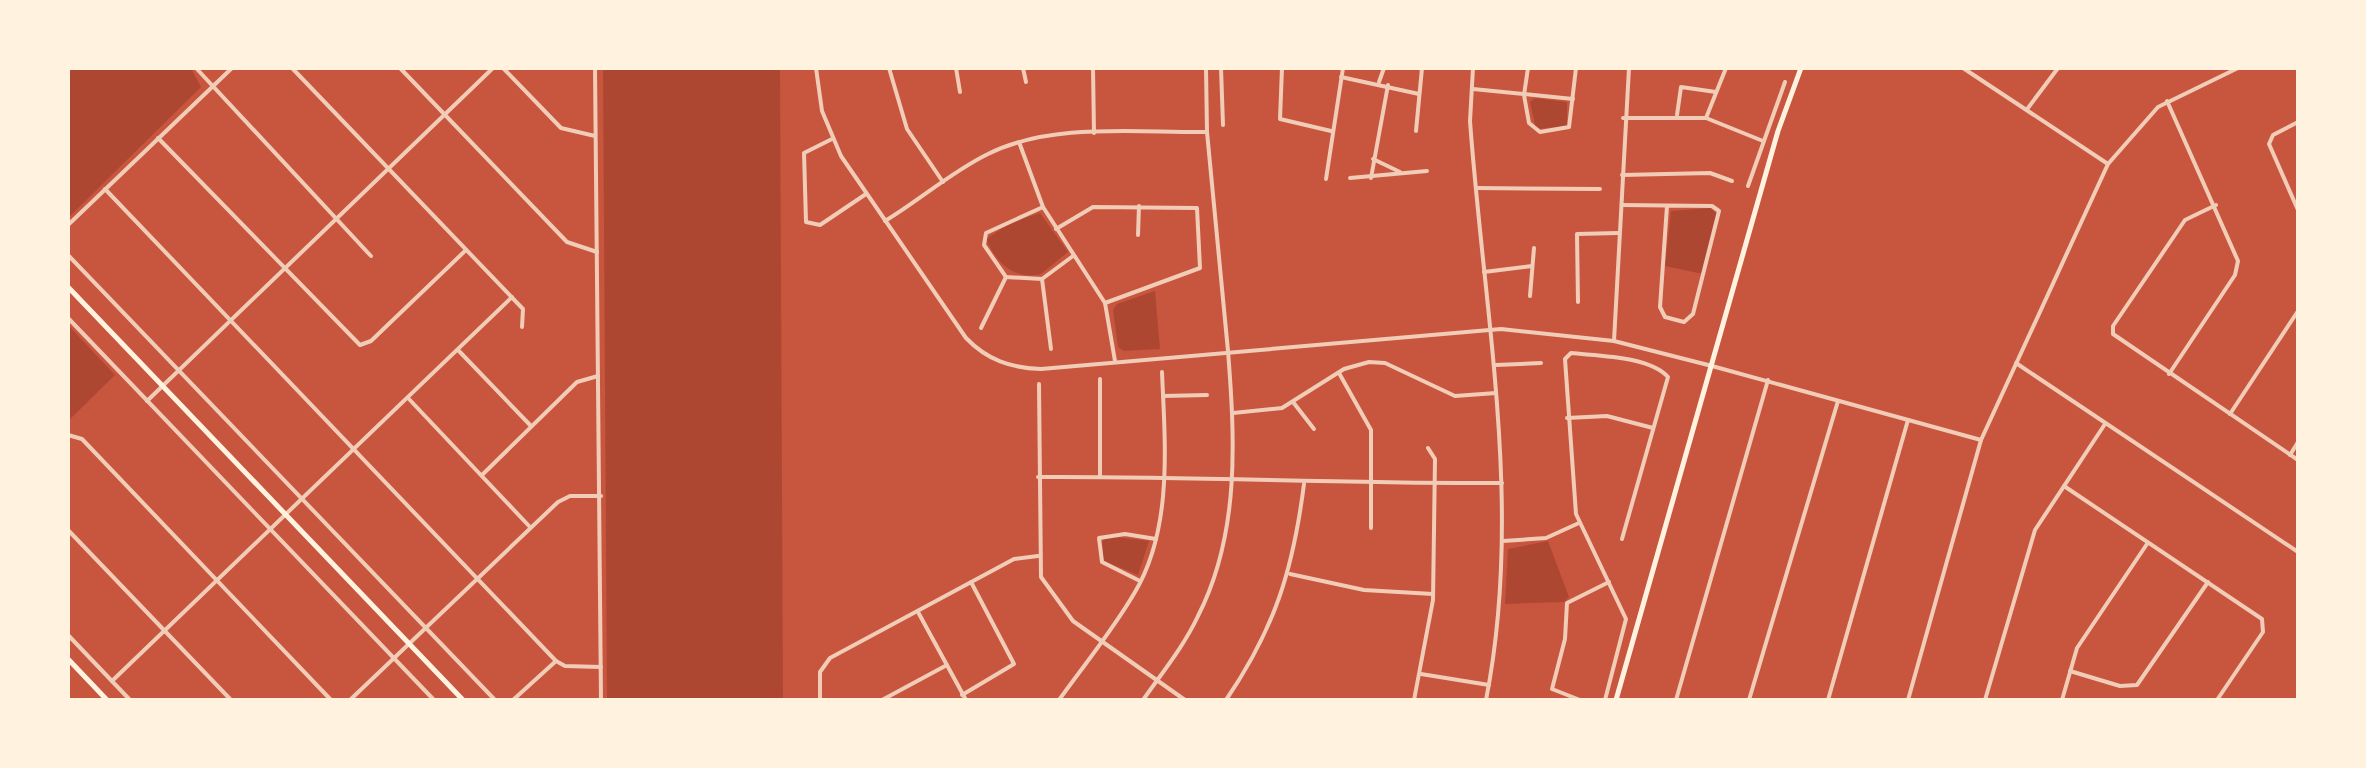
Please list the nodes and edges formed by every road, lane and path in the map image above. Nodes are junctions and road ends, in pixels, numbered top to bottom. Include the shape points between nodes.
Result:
1 (196, 68) edge
2 (232, 68) edge
3 (292, 68) edge
4 (400, 68) edge
5 (493, 68) edge
6 (502, 68) edge
7 (596, 68) edge
8 (816, 68) edge
9 (890, 68) edge
10 (956, 68) edge
11 (1023, 68) edge
12 (1093, 68) edge
13 (1206, 68) edge
14 (1221, 68) edge
15 (1282, 68) edge
16 (1342, 68) edge
17 (1384, 68) edge
18 (1422, 68) edge
19 (1473, 68) edge
20 (1528, 68) edge
21 (1576, 68) edge
22 (1628, 68) edge
23 (1726, 68) edge
24 (1800, 68) edge
25 (1963, 68) edge
26 (2058, 68) edge
27 (2238, 68) edge
28 (1341, 77) junction
29 (1026, 82) dead end
30 (1785, 82) dead end
31 (1379, 83) junction
32 (1388, 86) junction
33 (211, 88) junction
34 (1471, 89) junction
35 (960, 92) dead end
36 (1716, 92) junction
37 (1418, 94) junction
38 (1524, 94) junction
39 (1573, 100) junction
40 (2167, 101) junction
41 (2027, 110) junction
42 (446, 115) junction
43 (1677, 117) junction
44 (1623, 118) junction
45 (1706, 118) junction
46 (2298, 122) edge
47 (1224, 125) dead end
48 (1416, 131) dead end
49 (1207, 132) junction
50 (1332, 132) junction
51 (1094, 134) junction
52 (595, 136) junction
53 (158, 138) junction
54 (832, 138) junction
55 (1763, 140) junction
56 (1019, 142) junction
57 (1373, 159) junction
58 (2108, 164) junction
59 (389, 170) junction
60 (1426, 171) dead end
61 (1401, 174) junction
62 (1622, 175) junction
63 (1350, 178) dead end
64 (1370, 178) junction
65 (1326, 179) dead end
66 (1732, 181) dead end
67 (943, 182) junction
68 (1748, 186) dead end
69 (1476, 188) junction
70 (105, 189) junction
71 (1600, 189) dead end
72 (866, 194) junction
73 (1622, 205) junction
74 (2216, 205) junction
75 (1138, 206) junction
76 (1666, 206) junction
77 (1043, 207) junction
78 (2298, 210) edge
79 (336, 221) junction
80 (885, 221) junction
81 (68, 225) edge
82 (1056, 229) junction
83 (1620, 233) junction
84 (1138, 235) dead end
85 (1534, 248) dead end
86 (466, 250) junction
87 (597, 252) junction
88 (68, 254) edge
89 (370, 256) dead end
90 (1074, 256) junction
91 (1532, 266) junction
92 (284, 270) junction
93 (1484, 272) junction
94 (1006, 276) junction
95 (1042, 279) junction
96 (68, 287) edge
97 (1530, 296) dead end
98 (512, 297) junction
99 (1578, 302) dead end
100 (1105, 303) junction
101 (2298, 311) edge
102 (68, 318) edge
103 (232, 320) junction
104 (522, 327) dead end
105 (981, 328) dead end
106 (1490, 329) junction
107 (1614, 341) junction
108 (458, 350) junction
109 (1051, 350) dead end
110 (1228, 351) junction
111 (1115, 361) junction
112 (1541, 363) dead end
113 (2016, 363) junction
114 (1493, 364) junction
115 (1712, 366) junction
116 (178, 370) junction
117 (1162, 372) dead end
118 (1339, 373) junction
119 (2169, 374) junction
120 (598, 376) junction
121 (1100, 380) dead end
122 (1768, 380) junction
123 (1039, 384) dead end
124 (162, 386) junction
125 (1496, 393) junction
126 (1207, 395) dead end
127 (1163, 396) junction
128 (408, 398) junction
129 (148, 401) junction
130 (1838, 401) junction
131 (1293, 402) junction
132 (1233, 414) junction
133 (2230, 414) junction
134 (1567, 418) junction
135 (1908, 420) junction
136 (2106, 423) junction
137 (531, 426) junction
138 (1653, 428) junction
139 (1314, 429) dead end
140 (70, 434) edge
141 (1981, 440) junction
142 (2298, 442) edge
143 (355, 448) junction
144 (1428, 448) dead end
145 (2290, 455) junction
146 (2298, 460) edge
147 (482, 475) junction
148 (1100, 476) junction
149 (1163, 476) junction
150 (1038, 477) junction
151 (1232, 480) junction
152 (1434, 483) junction
153 (1502, 483) junction
154 (1304, 484) junction
155 (1372, 484) junction
156 (2064, 486) junction
157 (601, 496) junction
158 (302, 499) junction
159 (286, 514) junction
160 (1580, 523) junction
161 (530, 527) junction
162 (1371, 528) dead end
163 (270, 529) junction
164 (68, 530) edge
165 (1156, 539) junction
166 (1622, 540) dead end
167 (1502, 541) junction
168 (2148, 542) junction
169 (2298, 552) edge
170 (1038, 556) junction
171 (1290, 574) junction
172 (478, 579) junction
173 (216, 581) junction
174 (1140, 581) junction
175 (971, 582) junction
176 (1609, 582) junction
177 (2208, 582) junction
178 (1433, 594) junction
179 (917, 611) junction
180 (426, 628) junction
181 (164, 631) junction
182 (68, 635) edge
183 (1100, 642) junction
184 (409, 644) junction
185 (394, 658) junction
186 (68, 659) edge
187 (556, 661) junction
188 (946, 665) junction
189 (600, 667) junction
190 (2070, 672) junction
191 (1421, 674) junction
192 (112, 681) junction
193 (1157, 681) junction
194 (1489, 686) junction
195 (893, 693) junction
196 (2221, 694) junction
197 (964, 698) edge
198 (107, 700) edge
199 (130, 700) edge
200 (231, 700) edge
201 (331, 700) edge
202 (350, 700) edge
203 (434, 700) edge
204 (463, 700) edge
205 (494, 700) edge
206 (513, 700) edge
207 (601, 700) edge
208 (820, 700) edge
209 (882, 700) edge
210 (897, 700) edge
211 (1059, 700) edge
212 (1143, 700) edge
213 (1185, 700) edge
214 (1226, 700) edge
215 (1414, 700) edge
216 (1486, 700) edge
217 (1580, 700) edge
218 (1606, 700) edge
219 (1616, 700) edge
220 (1676, 700) edge
221 (1749, 700) edge
222 (1828, 700) edge
223 (1908, 700) edge
224 (1986, 700) edge
225 (2062, 700) edge
226 (2217, 700) edge
227 (2230, 700) edge

1 - 33 street
2 - 33 street
3 - 59 street
4 - 42 street
5 - 42 street
6 - 52 street via 560,128
7 - 52 street
8 - 54 street
9 - 67 street via 907,129
10 - 35 street
11 - 29 street
12 - 51 street
13 - 49 street
14 - 47 street
15 - 50 street via 1280,119
16 - 28 street
17 - 31 street
18 - 37 street
19 - 34 street
20 - 38 street
21 - 39 street
22 - 44 street
23 - 36 street
24 - 115 main road
25 - 41 street
26 - 41 street
27 - 40 street
28 - 31 street
28 - 50 street
30 - 55 street
31 - 32 street
32 - 37 street
32 - 57 street
33 - 53 street
33 - 79 street
34 - 38 street
34 - 69 street
36 - 43 street via 1681,87
36 - 45 street
37 - 48 street
38 - 39 street
38 - 39 street via 1530,127 1540,132 1568,129
40 - 58 street
40 - 74 street
41 - 58 street
42 - 59 street
42 - 87 street via 567,242
43 - 44 street
43 - 45 street
44 - 62 street
45 - 55 street
46 - 78 street via 2269,144
49 - 51 street
49 - 110 street
50 - 65 street
51 - 56 street
52 - 87 street
53 - 70 street
53 - 92 street
54 - 72 street
54 - 72 street via 804,153 805,220 820,225
55 - 68 street
56 - 67 street
56 - 77 street
57 - 61 street
57 - 64 street
58 - 113 street
59 - 79 street
59 - 86 street
60 - 61 street
61 - 64 street
62 - 66 street via 1710,173
62 - 73 street
63 - 64 street
67 - 80 street
69 - 71 street
69 - 93 street
70 - 81 street
70 - 103 street
72 - 80 street
73 - 76 street
73 - 83 street
74 - 119 street via 2237,251 2237,271
74 - 119 street via 2182,224 2112,328 2116,338
75 - 82 street via 1089,208
75 - 84 street
75 - 100 street via 1195,206 1200,268
76 - 76 street via 1712,206 1720,213 1693,314 1681,322 1660,310
77 - 82 street
77 - 94 street via 983,236
79 - 89 street
79 - 92 street
80 - 111 street via 960,330 988,356 1034,368
82 - 90 street
83 - 99 street via 1577,234
83 - 107 street
85 - 91 street
86 - 92 street via 360,345
86 - 98 street
87 - 120 street
88 - 116 street
90 - 95 street
90 - 100 street
91 - 93 street
91 - 97 street
92 - 103 street
93 - 106 street
94 - 95 street
94 - 105 street
95 - 109 street
96 - 124 main road
98 - 104 street via 523,309
98 - 108 street
100 - 111 street
101 - 133 street
102 - 129 street
103 - 116 street
103 - 143 street
106 - 107 street
106 - 110 street
106 - 114 street
107 - 115 street
108 - 128 street
108 - 137 street
110 - 111 street
110 - 132 street
112 - 114 street
113 - 136 street
113 - 141 street
114 - 125 street
115 - 122 street
115 - 219 main road
116 - 124 street
116 - 158 street
117 - 127 street
118 - 125 street via 1380,362 1455,396
118 - 131 street
118 - 155 street via 1371,430
119 - 133 street
120 - 137 street via 577,382
120 - 157 street
121 - 148 street
122 - 130 street
122 - 220 street
123 - 150 street
124 - 129 street
124 - 159 main road
125 - 153 street
126 - 127 street
127 - 149 street
128 - 143 street
128 - 147 street
129 - 163 street
130 - 135 street
130 - 221 street
131 - 132 street
131 - 139 street
132 - 151 street
133 - 145 street
134 - 138 street via 1608,416
134 - 138 street via 1568,354 1666,373
134 - 160 street
135 - 141 street
135 - 222 street
136 - 156 street
136 - 169 street
137 - 147 street
138 - 166 street
140 - 173 street
141 - 223 street
142 - 145 street
143 - 158 street
143 - 172 street
144 - 152 street
145 - 146 street
147 - 161 street
148 - 149 street
148 - 150 street
149 - 151 street
149 - 165 street
150 - 170 street
151 - 154 street
151 - 193 street via 1211,588
152 - 153 street
152 - 155 street
152 - 178 street
153 - 167 street
154 - 155 street
154 - 171 street
155 - 162 street
156 - 168 street
156 - 224 street via 2030,542
157 - 161 street via 563,498
157 - 189 street
158 - 159 street
158 - 180 street
159 - 163 street
159 - 184 main road
160 - 167 street via 1546,538
160 - 176 street
161 - 172 street
163 - 173 street
163 - 185 street
164 - 181 street
165 - 174 street
165 - 174 street via 1100,538 1102,562
167 - 194 street via 1500,620
168 - 177 street
168 - 190 street via 2077,648
170 - 175 street via 1014,558
170 - 183 street via 1040,577
171 - 178 street via 1364,590
171 - 214 street via 1262,642
172 - 180 street
172 - 187 street
173 - 181 street
173 - 201 street
174 - 183 street
175 - 179 street
175 - 197 street via 1014,664
176 - 217 street via 1566,607 1552,689
176 - 218 street via 1626,623
177 - 190 street via 2137,684
177 - 196 street via 2265,625
178 - 191 street
179 - 188 street
179 - 208 street via 827,660
180 - 184 street
180 - 205 street
181 - 192 street
181 - 200 street
182 - 192 street
183 - 193 street
183 - 211 street
184 - 185 street
184 - 204 main road
185 - 202 street
185 - 203 street
186 - 198 main road
187 - 189 street
187 - 206 street
188 - 195 street
188 - 197 street
189 - 207 street
190 - 225 street
191 - 194 street
191 - 215 street
192 - 199 street
193 - 212 street
193 - 213 street
194 - 216 street
195 - 209 street
195 - 210 street
196 - 226 street
196 - 227 street

